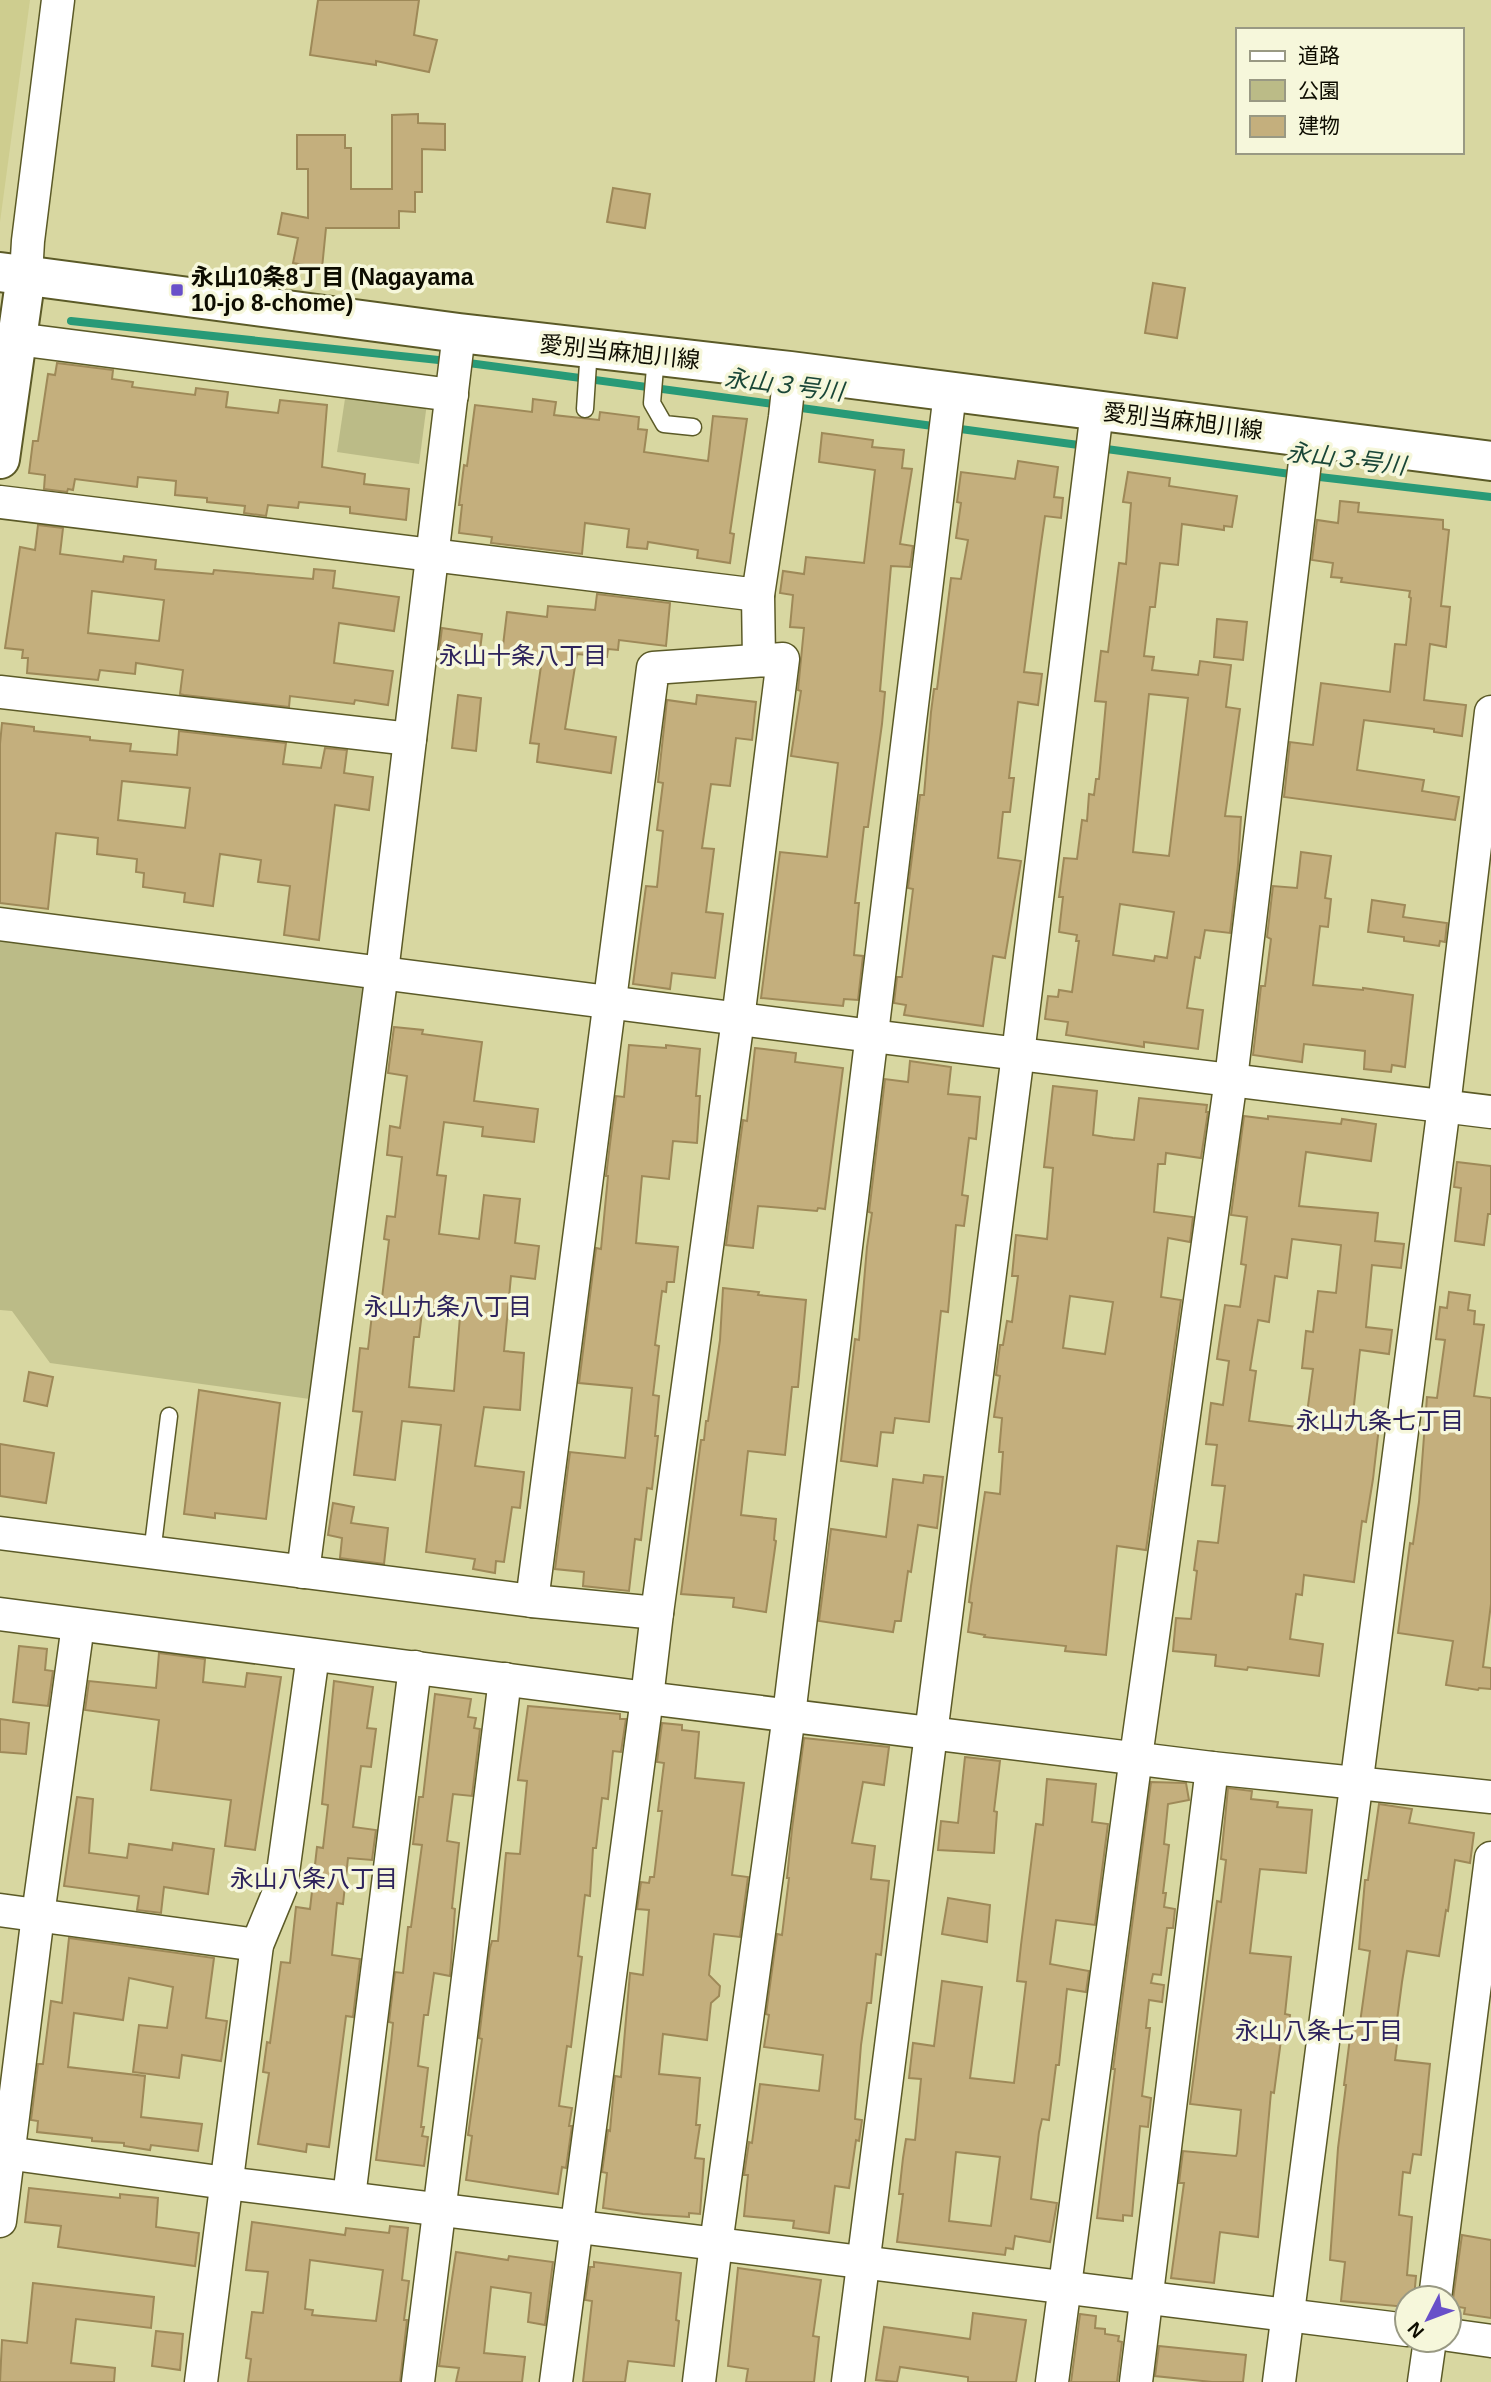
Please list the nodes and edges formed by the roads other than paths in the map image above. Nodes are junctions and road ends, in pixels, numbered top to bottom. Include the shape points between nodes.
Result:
1 (58, 0) edge
2 (13, 274) edge
3 (16, 339) junction
4 (588, 357) junction
5 (455, 365) junction
6 (655, 367) junction
7 (787, 394) junction
8 (585, 409) dead end
9 (947, 416) junction
10 (693, 427) dead end
11 (1094, 433) junction
12 (0, 459) edge
13 (1305, 459) junction
14 (1491, 461) edge
15 (0, 502) edge
16 (432, 554) junction
17 (758, 595) junction
18 (759, 660) junction
19 (0, 692) edge
20 (1491, 712) edge
21 (410, 738) junction
22 (0, 925) edge
23 (382, 972) junction
24 (608, 1003) junction
25 (738, 1019) junction
26 (872, 1037) junction
27 (1018, 1054) junction
28 (1231, 1079) junction
29 (1444, 1106) junction
30 (1491, 1112) edge
31 (169, 1416) dead end
32 (0, 1533) edge
33 (152, 1553) junction
34 (303, 1572) junction
35 (532, 1601) junction
36 (657, 1613) junction
37 (0, 1614) edge
38 (78, 1625) junction
39 (313, 1655) junction
40 (415, 1667) junction
41 (505, 1679) junction
42 (647, 1698) junction
43 (789, 1715) junction
44 (932, 1732) junction
45 (1136, 1757) junction
46 (1212, 1768) junction
47 (1355, 1783) junction
48 (1491, 1797) edge
49 (1491, 1858) edge
50 (0, 1910) edge
51 (38, 1915) junction
52 (257, 1945) junction
53 (4, 2152) edge
54 (226, 2183) junction
55 (349, 2197) junction
56 (441, 2209) junction
57 (0, 2221) edge
58 (576, 2227) junction
59 (716, 2244) junction
60 (864, 2262) junction
61 (1437, 2284) edge
62 (1063, 2287) junction
63 (1146, 2297) junction
64 (1288, 2316) junction
65 (1393, 2328) edge
66 (1463, 2337) edge
67 (1491, 2341) edge
68 (1428, 2354) edge
69 (201, 2382) edge
70 (418, 2382) edge
71 (556, 2382) edge
72 (699, 2382) edge
73 (848, 2382) edge
74 (1052, 2382) edge
75 (1136, 2382) edge
76 (1279, 2382) edge
77 (1424, 2382) edge

1 - 2 street via 28,241
2 - 3 main road
2 - 5 main road, 愛別当麻旭川線
3 - 5 street
3 - 12 main road
4 - 5 main road, 愛別当麻旭川線
4 - 6 main road, 愛別当麻旭川線
4 - 8 lane
5 - 16 street
6 - 7 main road, 愛別当麻旭川線
6 - 10 lane via 652,403 664,424
7 - 9 main road, 愛別当麻旭川線
7 - 17 street
9 - 11 main road, 愛別当麻旭川線
9 - 26 street
11 - 13 main road, 愛別当麻旭川線
11 - 27 street
13 - 14 main road, 愛別当麻旭川線
13 - 28 street
15 - 16 street
16 - 17 street
16 - 21 street
17 - 18 street
18 - 24 street via 653,667
18 - 25 street via 783,659
19 - 21 street
20 - 29 street
21 - 23 street
22 - 23 street
23 - 24 street
23 - 34 street
24 - 25 street
24 - 35 street
25 - 26 street
25 - 36 street
26 - 27 street
26 - 43 street
27 - 28 street
27 - 44 street
28 - 29 street
28 - 45 street
29 - 30 street
29 - 47 street
31 - 33 lane
32 - 33 street
33 - 34 street
34 - 35 street
35 - 36 street
36 - 42 street
37 - 38 street
38 - 39 street
38 - 51 street
39 - 40 street
39 - 52 street via 281,1886
40 - 41 street
40 - 55 street
41 - 42 street
41 - 56 street
42 - 43 street
42 - 58 street
43 - 44 street
43 - 59 street
44 - 45 street
44 - 60 street
45 - 46 street
45 - 62 street
46 - 47 street
46 - 63 street
47 - 48 street
47 - 64 street
49 - 61 street
50 - 51 street
51 - 52 street
51 - 53 street
52 - 54 street
53 - 54 street
53 - 57 street
54 - 55 street
54 - 69 street
55 - 56 street
56 - 58 street
56 - 70 street
58 - 59 street
58 - 71 street
59 - 60 street
59 - 72 street
60 - 62 street
60 - 73 street
62 - 63 street
62 - 74 street
63 - 64 street
63 - 75 street
64 - 65 street
64 - 76 street
66 - 67 street
68 - 77 street

